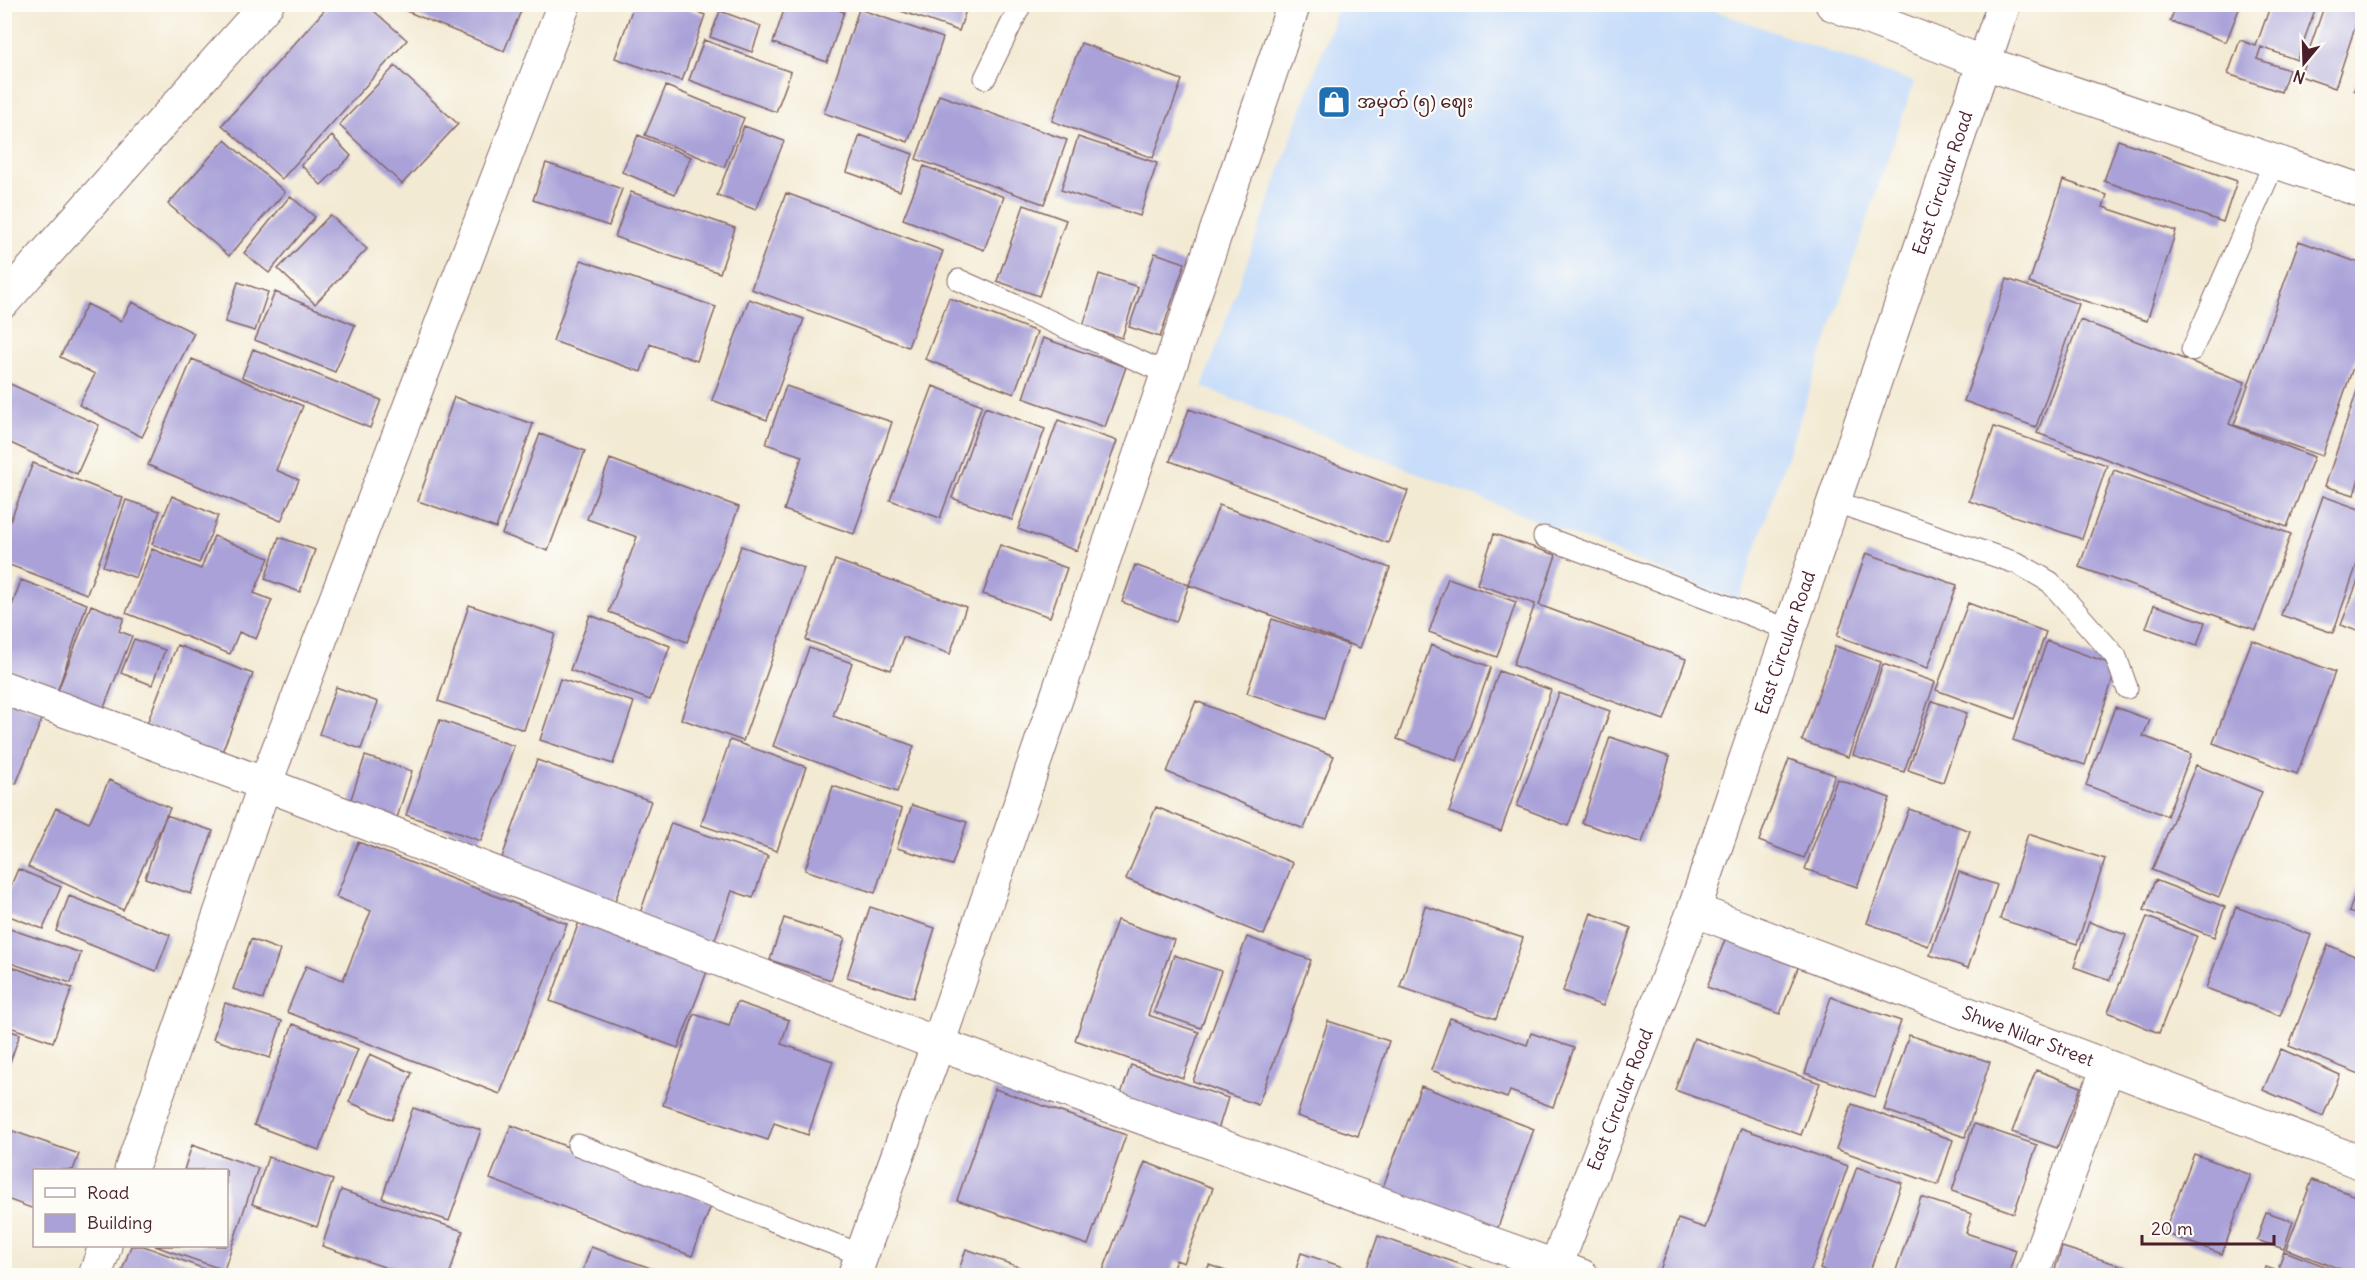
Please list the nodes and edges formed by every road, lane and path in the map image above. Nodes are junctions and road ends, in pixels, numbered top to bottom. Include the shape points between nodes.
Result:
1 (267, 4) edge
2 (564, 4) edge
3 (1021, 4) edge
4 (1294, 4) edge
5 (1832, 4) edge
6 (2004, 4) edge
7 (1982, 62) junction
8 (985, 78) dead end
9 (2275, 161) junction
10 (2362, 191) edge
11 (959, 280) dead end
12 (4, 301) edge
13 (2192, 350) dead end
14 (1168, 374) junction
15 (1833, 501) junction
16 (1544, 537) dead end
17 (1790, 630) junction
18 (4, 688) edge
19 (2127, 688) dead end
20 (265, 784) junction
21 (1694, 910) junction
22 (938, 1044) junction
23 (2108, 1067) junction
24 (578, 1144) dead end
25 (2362, 1162) edge
26 (131, 1169) edge
27 (104, 1247) edge
28 (858, 1265) edge
29 (1563, 1272) edge
30 (95, 1275) edge
31 (2032, 1275) edge

1 - 12 street
2 - 20 street
3 - 8 lane
4 - 14 street
5 - 7 street
6 - 7 street, East Circular Road
7 - 9 street
7 - 15 street, East Circular Road
9 - 10 street
9 - 13 lane
11 - 14 lane
14 - 22 street
15 - 17 street, East Circular Road
15 - 19 lane via 2019,564 2050,582 2116,657
16 - 17 lane
17 - 21 street, East Circular Road
18 - 20 street
20 - 22 street
20 - 26 street
21 - 23 street, Shwe Nilar Street
21 - 29 street, East Circular Road
22 - 28 street
22 - 29 street
23 - 25 street, Shwe Nilar Street
23 - 31 street
24 - 28 lane
27 - 30 street

